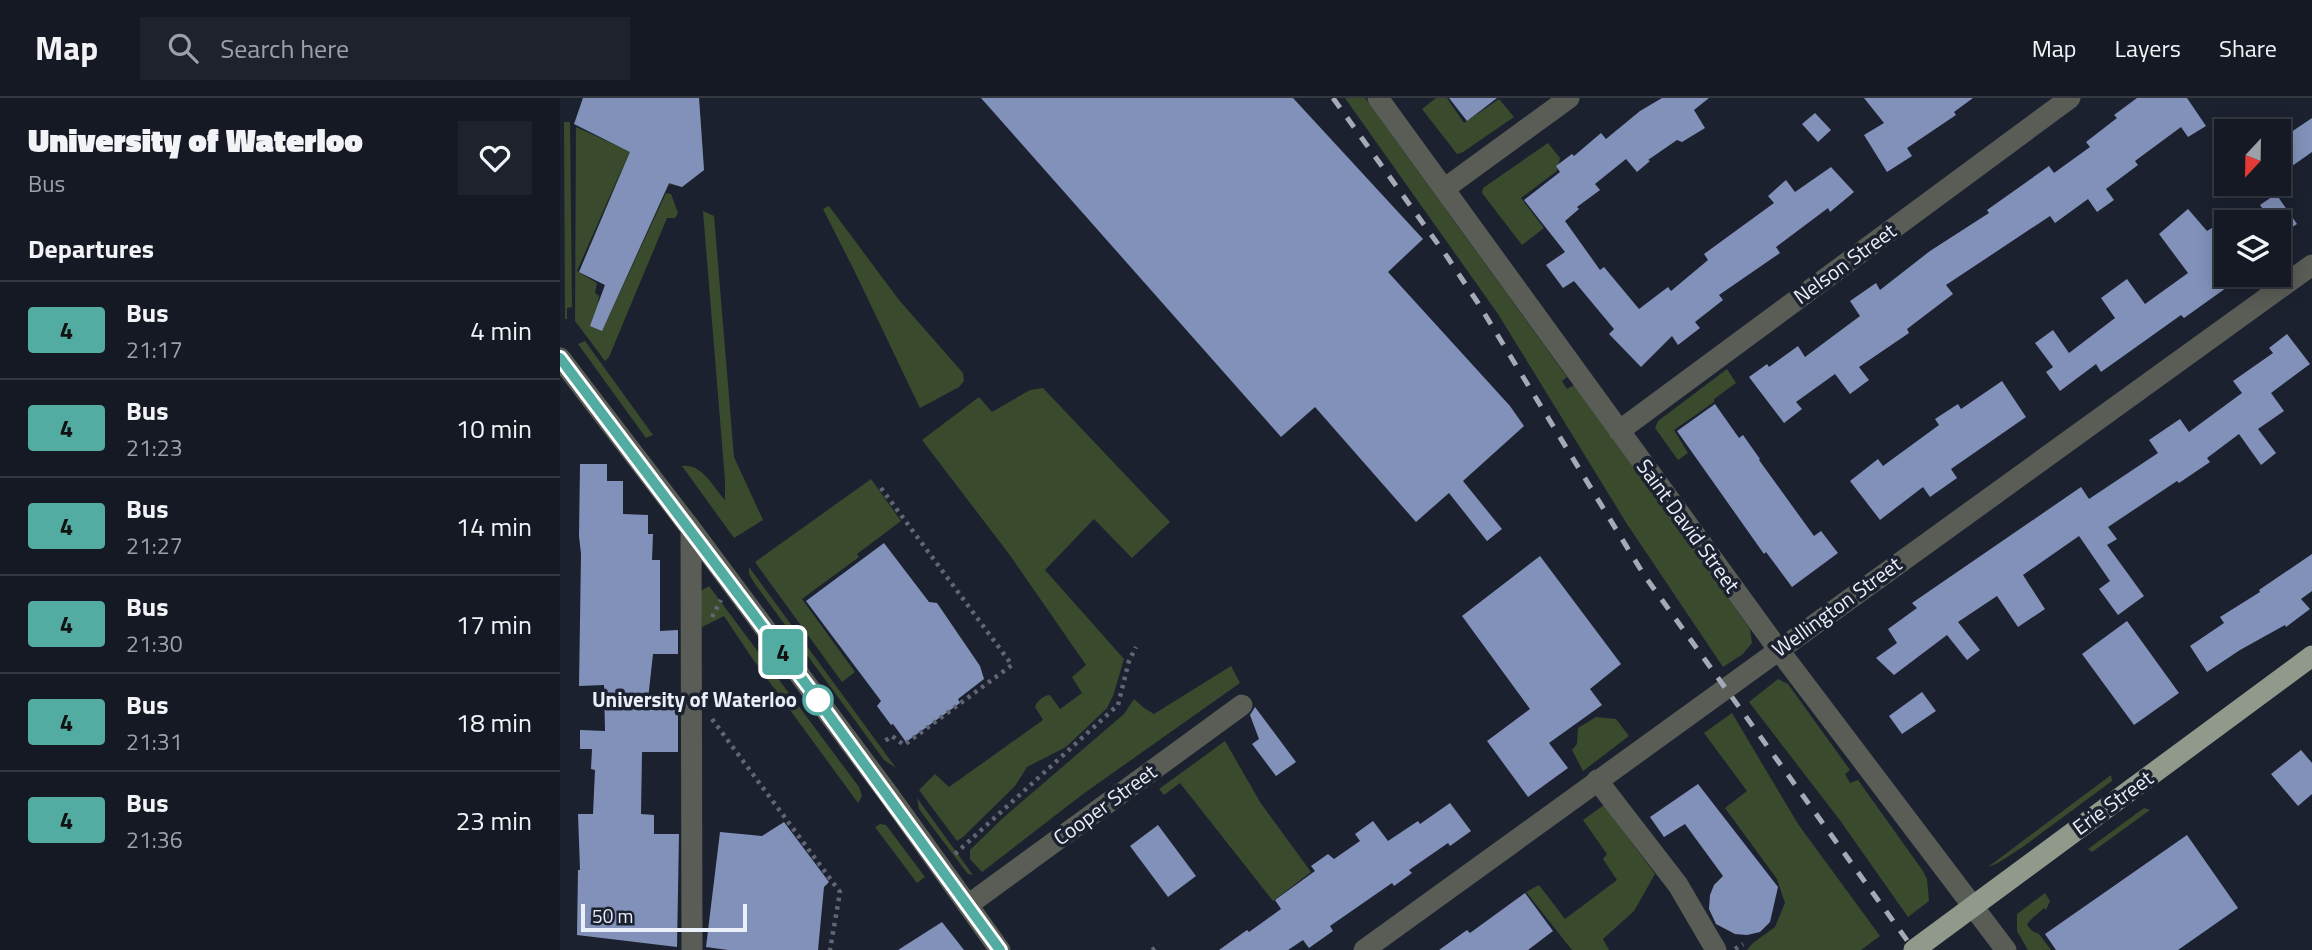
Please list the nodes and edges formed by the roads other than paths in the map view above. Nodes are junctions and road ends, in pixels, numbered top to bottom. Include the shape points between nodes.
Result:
1 (1378, 98) edge
2 (1569, 98) edge
3 (2070, 98) edge
4 (1444, 189) junction
5 (2312, 265) edge
6 (560, 358) edge
7 (1619, 431) junction
8 (691, 529) junction
9 (1778, 649) junction
10 (2312, 656) edge
11 (1242, 705) dead end
12 (1597, 780) junction
13 (968, 905) junction
14 (1973, 907) junction
15 (692, 950) edge
16 (1000, 950) edge
17 (1364, 950) edge
18 (1716, 950) edge
19 (1914, 950) edge
20 (2006, 950) edge

1 - 4 street, Saint David Street
2 - 4 street
3 - 7 street, Nelson Street
4 - 7 street, Saint David Street
5 - 9 street, Wellington Street
6 - 8 street
7 - 9 street, Saint David Street
8 - 13 street
8 - 15 street
9 - 12 street, Wellington Street
9 - 14 street, Saint David Street
10 - 14 main road, Erie Street
11 - 13 street, Cooper Street
12 - 17 street, Wellington Street
12 - 18 street via 1678,885
13 - 16 street
14 - 19 main road, Erie Street
14 - 20 street, Saint David Street

